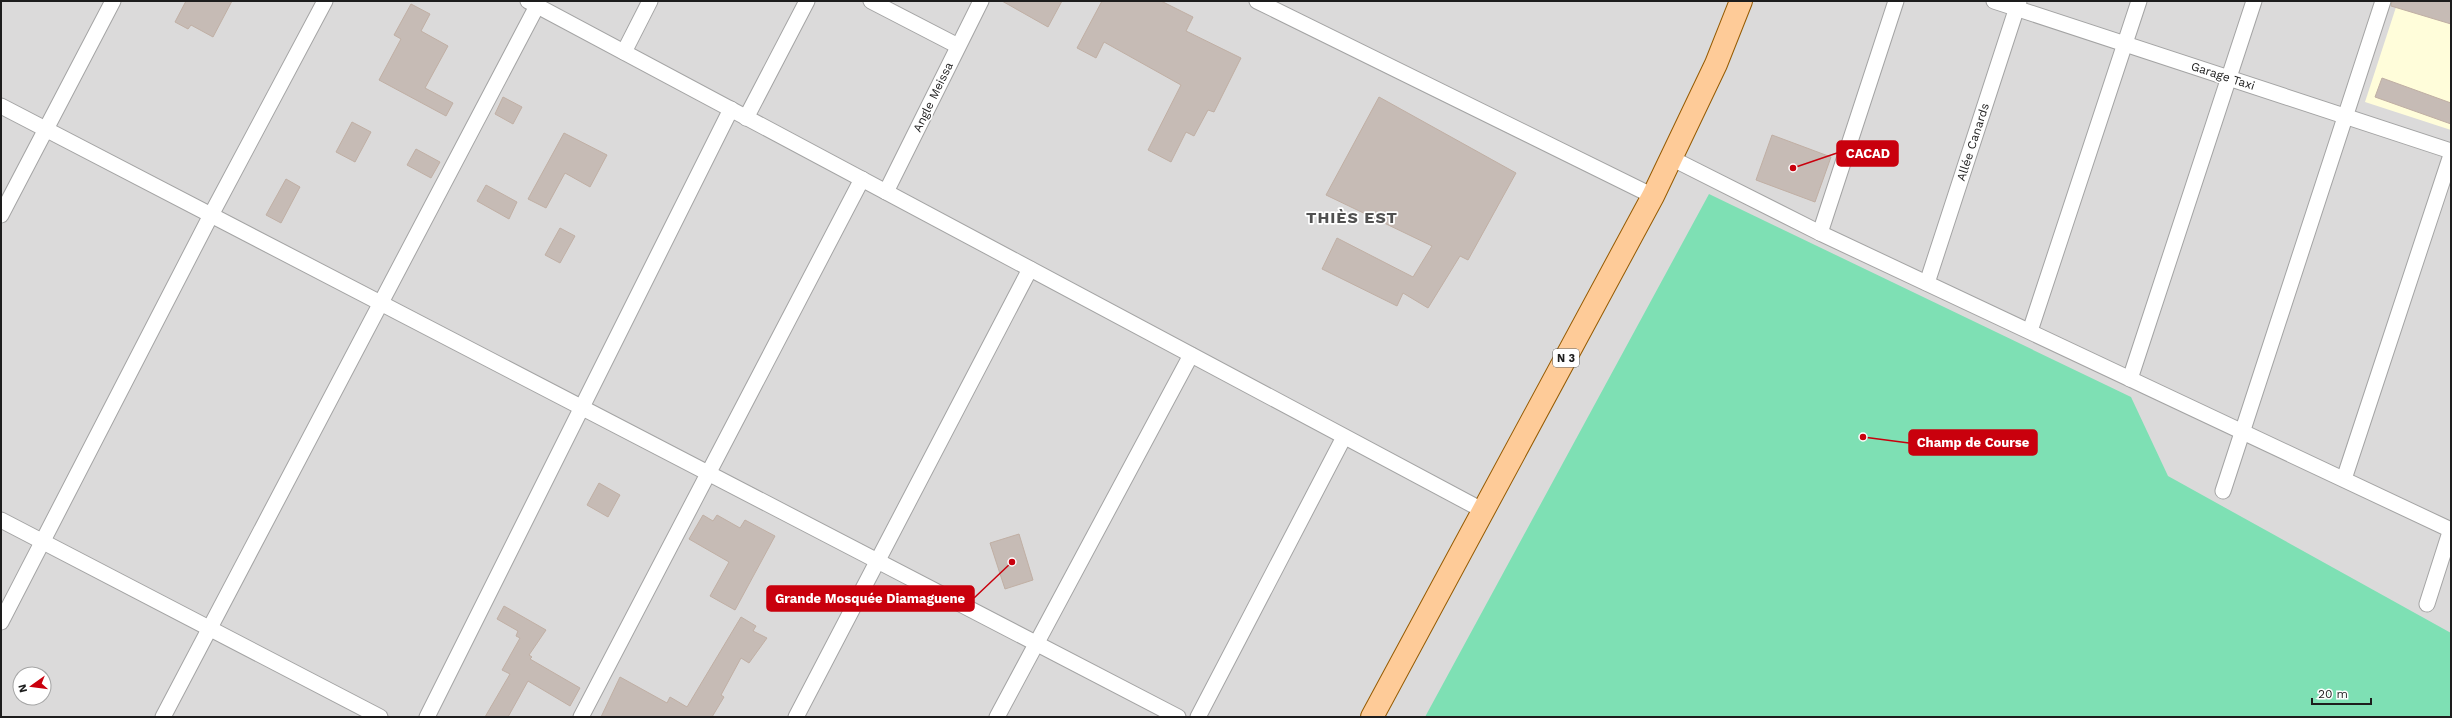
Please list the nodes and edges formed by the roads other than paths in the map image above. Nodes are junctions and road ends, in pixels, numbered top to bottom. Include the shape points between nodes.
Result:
1 (113, 1) edge
2 (326, 1) edge
3 (650, 1) edge
4 (807, 1) edge
5 (872, 1) edge
6 (981, 1) edge
7 (1258, 1) edge
8 (1741, 1) edge
9 (1896, 1) edge
10 (1994, 1) edge
11 (2139, 1) edge
12 (2254, 1) edge
13 (2383, 1) edge
14 (532, 3) edge
15 (2018, 5) edge
16 (2125, 44) junction
17 (958, 46) junction
18 (624, 52) junction
19 (2229, 78) junction
20 (1, 106) edge
21 (731, 109) junction
22 (2346, 116) junction
23 (746, 118) junction
24 (46, 130) junction
25 (2451, 151) edge
26 (2451, 155) edge
27 (1671, 158) junction
28 (862, 179) junction
29 (886, 192) junction
30 (1653, 196) junction
31 (1, 215) edge
32 (211, 215) junction
33 (1820, 233) junction
34 (1030, 269) junction
35 (1927, 283) junction
36 (380, 303) junction
37 (2030, 331) junction
38 (1191, 355) junction
39 (2130, 379) junction
40 (582, 408) junction
41 (2242, 432) junction
42 (1344, 436) junction
43 (708, 474) junction
44 (2344, 479) junction
45 (2223, 491) dead end
46 (1484, 511) junction
47 (1, 520) edge
48 (2451, 530) edge
49 (43, 541) junction
50 (877, 561) junction
51 (2427, 604) dead end
52 (1, 622) edge
53 (210, 628) junction
54 (1036, 643) junction
55 (1375, 714) edge
56 (163, 717) edge
57 (380, 717) edge
58 (427, 717) edge
59 (581, 717) edge
60 (796, 717) edge
61 (997, 717) edge
62 (1178, 717) edge
63 (1198, 717) edge

1 - 24 street
2 - 32 street
3 - 18 street
4 - 23 street
5 - 17 street
6 - 17 street, Angle Meissa
7 - 30 street
8 - 27 main road, N 3 via 1716,64
9 - 33 street
10 - 15 street, Garage Taxi
11 - 16 street
12 - 19 street
13 - 22 street
14 - 18 street
14 - 36 street
15 - 16 street, Garage Taxi
15 - 35 street, Allée Canards
16 - 19 street, Garage Taxi
16 - 37 street
17 - 29 street, Angle Meissa
18 - 21 street
19 - 22 street, Garage Taxi
19 - 39 street
20 - 24 street
21 - 23 street
21 - 40 street
22 - 25 street, Garage Taxi
22 - 41 street
23 - 28 street
24 - 31 street
24 - 32 street
26 - 44 street
27 - 30 main road, N 3
27 - 33 street
28 - 29 street
28 - 43 street
29 - 34 street
30 - 46 main road, N 3
32 - 36 street
32 - 49 street
33 - 35 street
34 - 38 street
34 - 50 street
35 - 37 street
36 - 40 street
36 - 53 street
37 - 39 street
38 - 42 street
38 - 54 street
39 - 41 street
40 - 43 street
40 - 58 street
41 - 44 street
41 - 45 street
42 - 46 street
42 - 63 street
43 - 50 street
43 - 59 street
44 - 48 street
46 - 55 main road, N 3
47 - 49 street
48 - 51 street
49 - 52 street
49 - 53 street
50 - 54 street
50 - 60 street
53 - 56 street
53 - 57 street
54 - 61 street
54 - 62 street

